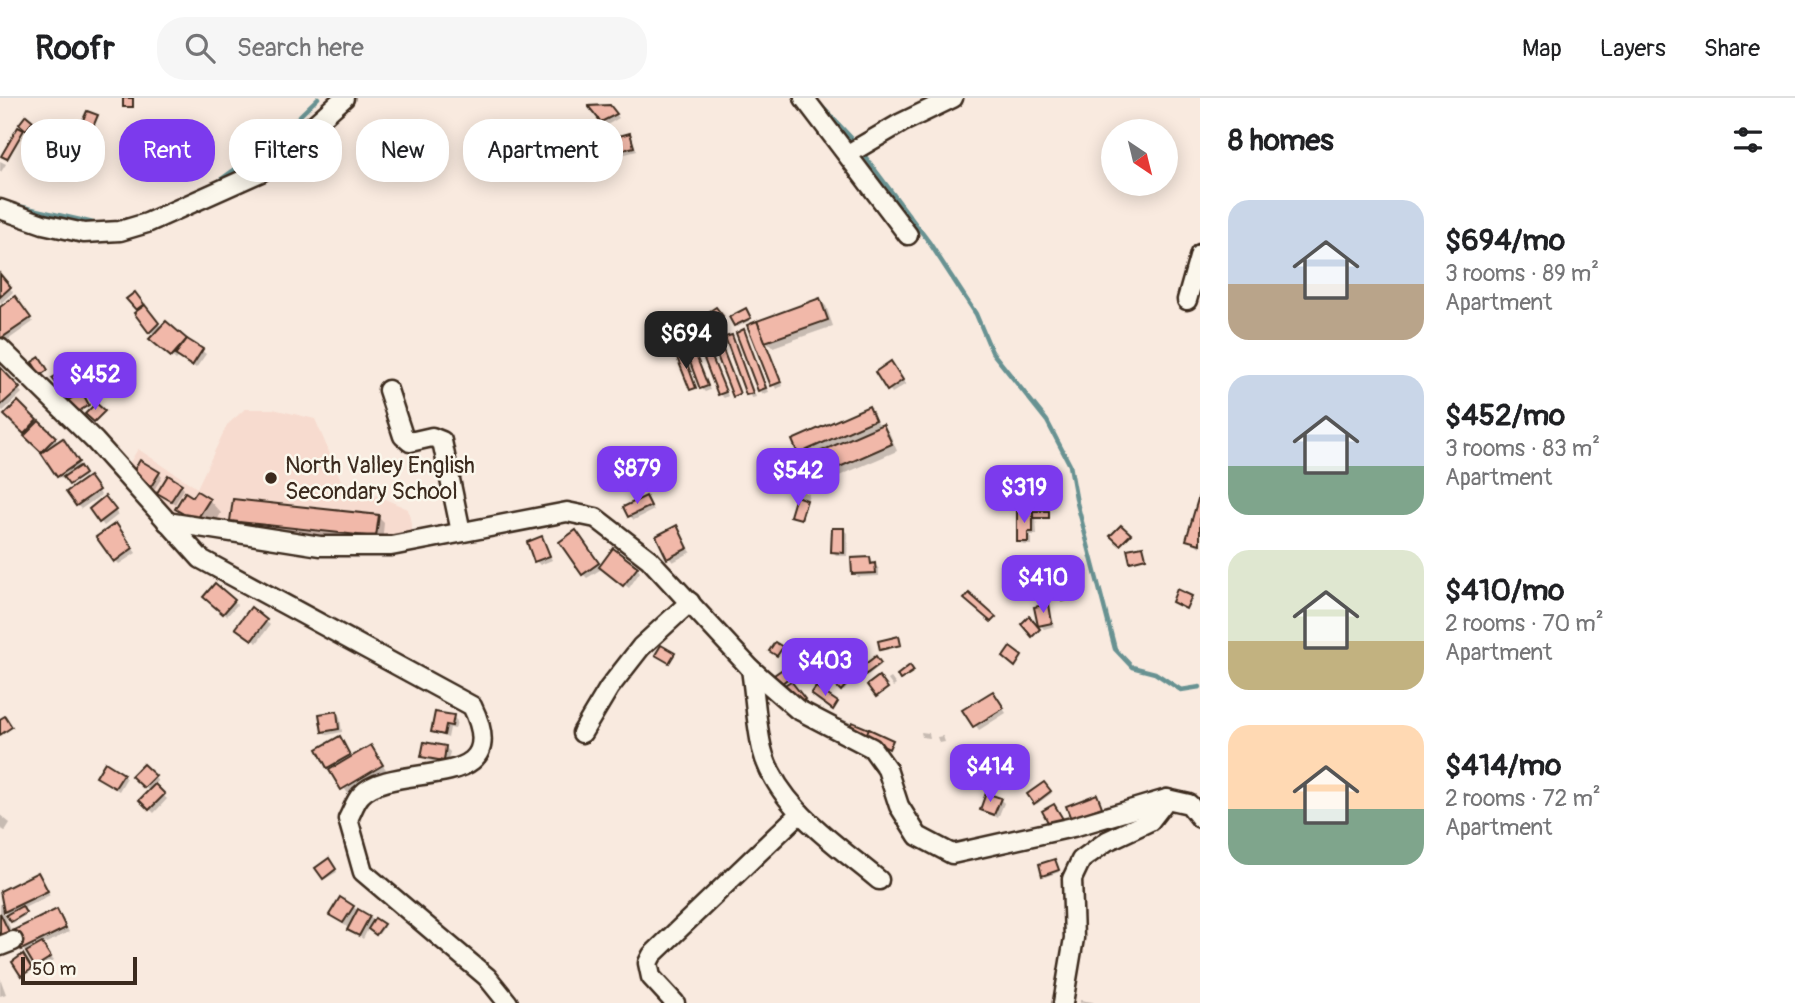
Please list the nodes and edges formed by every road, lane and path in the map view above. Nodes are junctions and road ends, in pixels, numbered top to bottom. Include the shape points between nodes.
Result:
1 (344, 98) edge
2 (804, 98) edge
3 (953, 98) edge
4 (848, 154) junction
5 (0, 209) edge
6 (908, 235) dead end
7 (1200, 254) edge
8 (1187, 300) dead end
9 (0, 348) edge
10 (388, 390) dead end
11 (167, 522) junction
12 (461, 532) junction
13 (690, 603) junction
14 (751, 669) junction
15 (582, 733) dead end
16 (1167, 799) junction
17 (800, 813) junction
18 (1200, 818) edge
19 (878, 880) dead end
20 (508, 1003) edge
21 (675, 1003) edge
22 (1063, 1003) edge

1 - 5 street via 261,172 147,223 120,231 84,233
2 - 4 street
3 - 4 street
4 - 6 street
7 - 8 street
9 - 11 street via 95,440
10 - 12 street via 403,436 410,442 432,437 442,441
11 - 12 street via 320,546 391,546
11 - 20 street via 201,559 472,706 482,725 480,750 466,766 380,785 361,795 348,819 363,872 487,977
12 - 13 street via 567,512 596,518 649,559
13 - 14 street
13 - 15 street via 641,647
14 - 16 street via 797,709 872,748 887,769 899,806 918,836 953,854 1073,827
14 - 17 street via 762,751 776,781
16 - 18 street via 1189,804
16 - 22 street via 1150,821 1107,841 1081,860 1072,879 1074,938
17 - 19 street
17 - 21 street via 652,955 648,963 651,977

